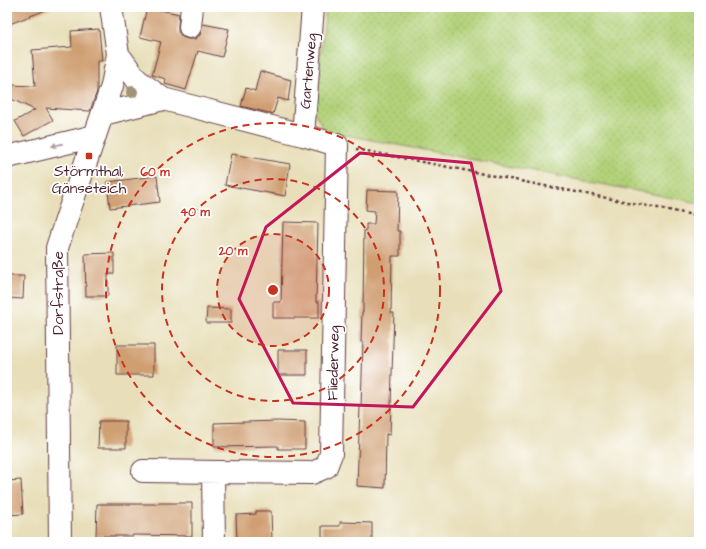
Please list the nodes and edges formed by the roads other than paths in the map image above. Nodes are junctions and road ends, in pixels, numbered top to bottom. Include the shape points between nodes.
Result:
1 (111, 7) edge
2 (313, 7) edge
3 (118, 54) junction
4 (163, 99) junction
5 (103, 114) junction
6 (303, 135) junction
7 (95, 136) junction
8 (7, 157) edge
9 (144, 471) dead end
10 (214, 472) junction
11 (60, 542) edge
12 (214, 542) edge

1 - 3 street, Dorfstraße
2 - 6 street, Gartenweg
3 - 4 street via 137,80
3 - 5 street, Dorfstraße
4 - 5 street
4 - 6 street
5 - 7 street, Dorfstraße
6 - 10 street, Fliederweg via 337,146 331,454 326,467 312,473
7 -> 8 street
7 - 11 street, Dorfstraße via 57,248
9 - 10 street, Fliederweg
10 - 12 street

